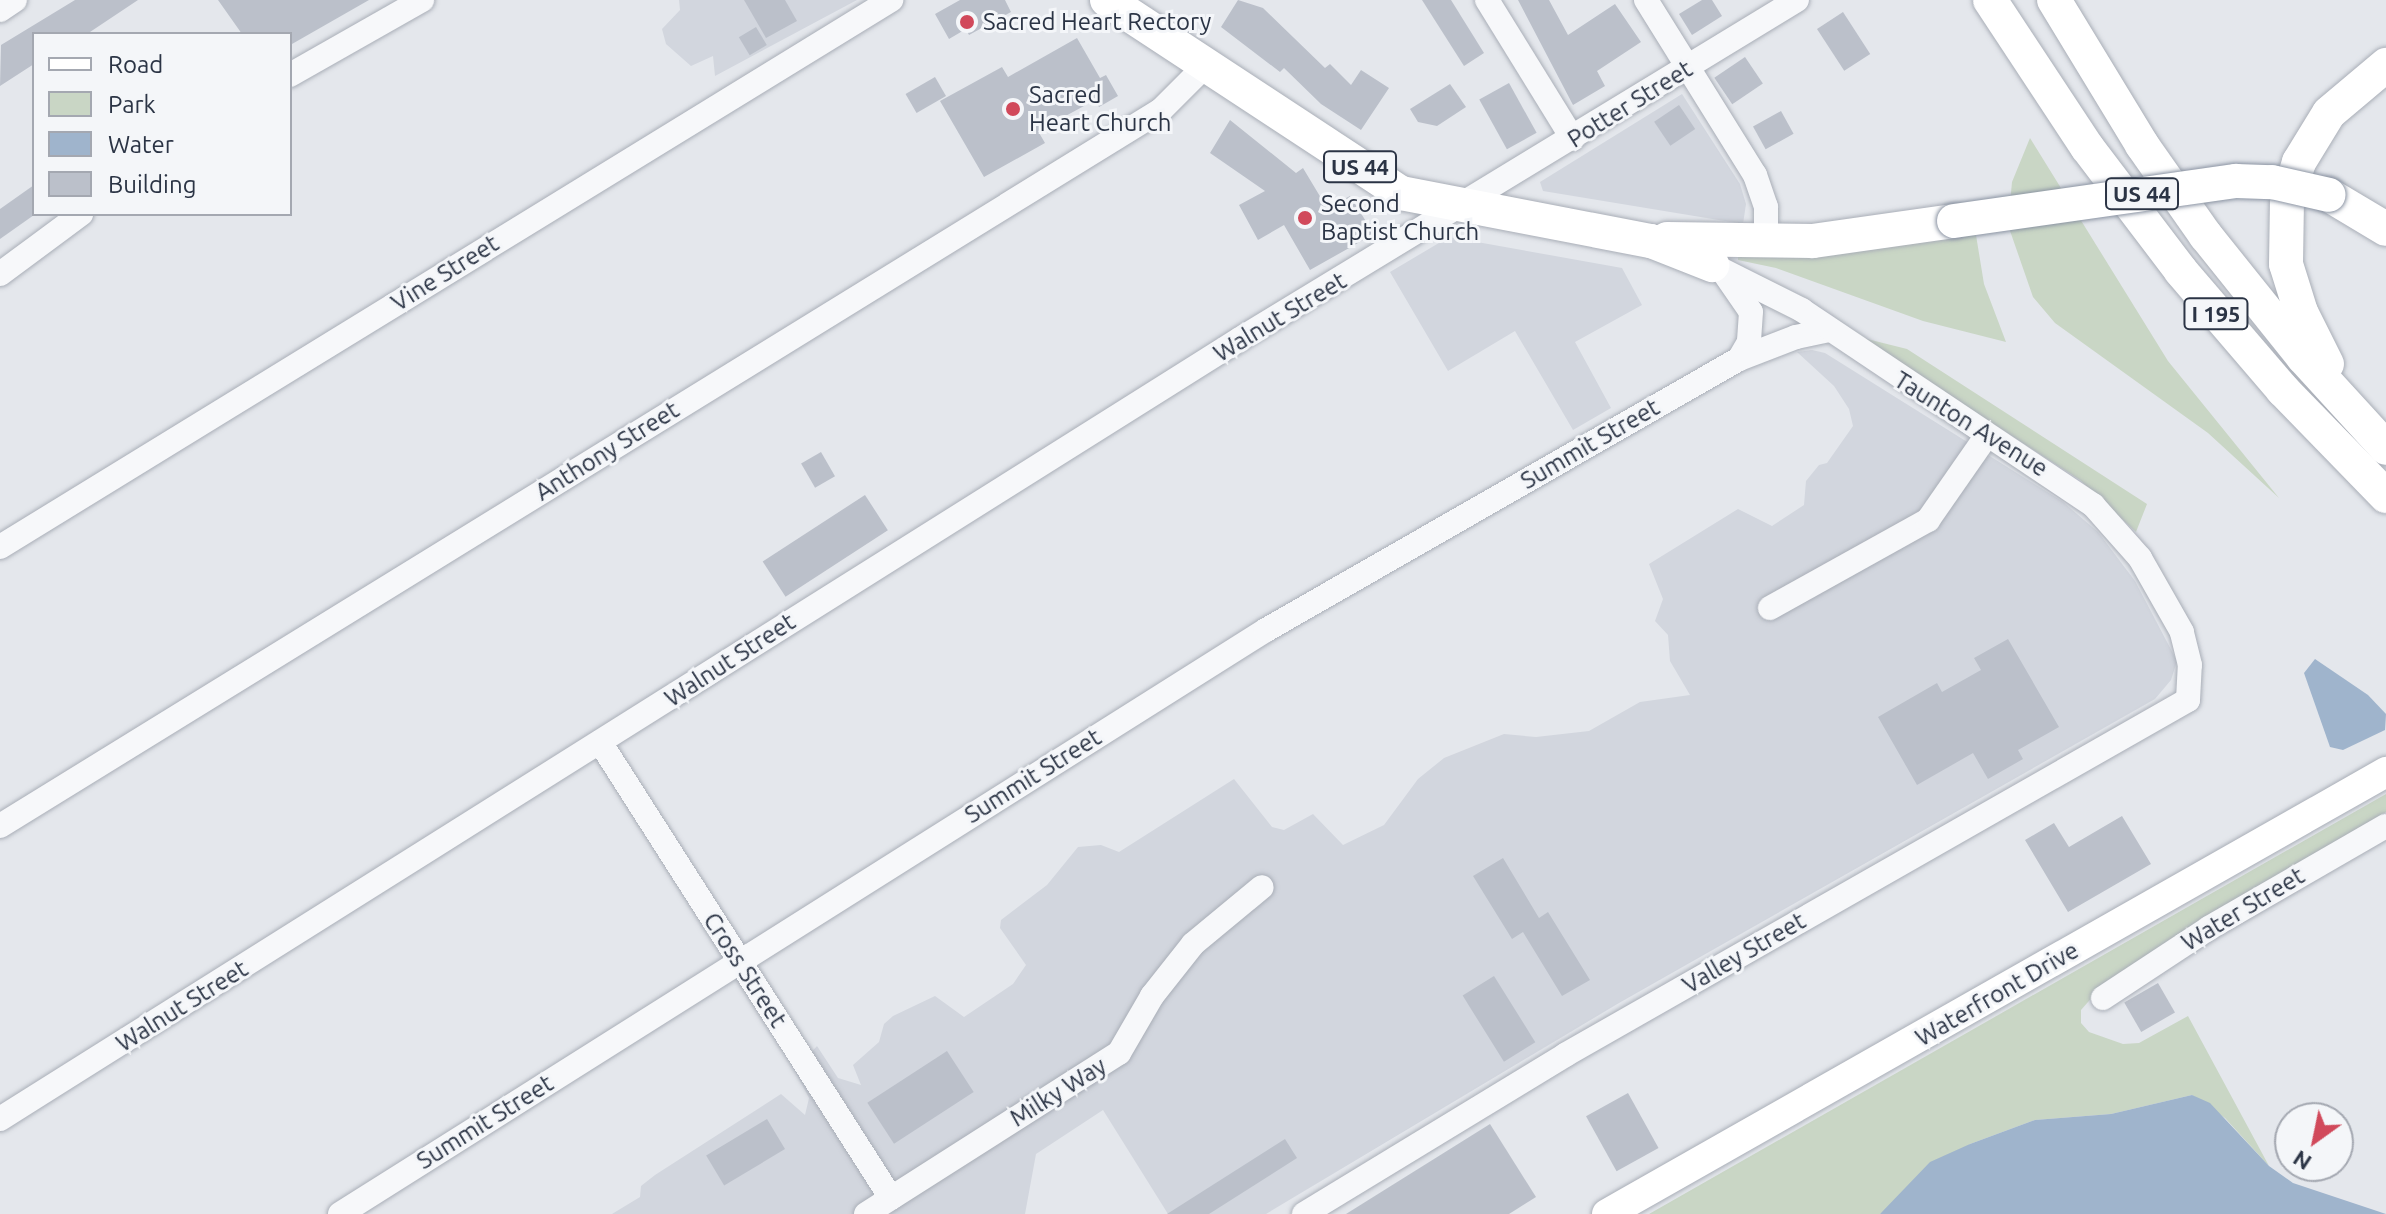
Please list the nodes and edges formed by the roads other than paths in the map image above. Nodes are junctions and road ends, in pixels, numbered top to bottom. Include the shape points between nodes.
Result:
1 (15, 0) edge
2 (422, 0) edge
3 (891, 0) edge
4 (1107, 0) edge
5 (1487, 0) edge
6 (1646, 0) edge
7 (1797, 0) edge
8 (1990, 0) edge
9 (2054, 0) edge
10 (0, 10) edge
11 (1206, 65) junction
12 (2386, 65) edge
13 (1688, 68) junction
14 (292, 74) edge
15 (1573, 139) junction
16 (1464, 207) junction
17 (78, 216) edge
18 (2386, 229) edge
19 (1651, 241) junction
20 (1766, 242) junction
21 (1712, 265) junction
22 (0, 274) edge
23 (1830, 330) junction
24 (1739, 359) junction
25 (1987, 435) junction
26 (2386, 447) edge
27 (2386, 496) edge
28 (0, 547) edge
29 (1770, 608) dead end
30 (2188, 700) joint
31 (600, 742) junction
32 (2386, 772) edge
33 (0, 826) edge
34 (2386, 826) edge
35 (1262, 887) dead end
36 (739, 961) junction
37 (2103, 998) dead end
38 (0, 1119) edge
39 (891, 1198) junction
40 (340, 1214) edge
41 (866, 1214) edge
42 (1304, 1214) edge
43 (1607, 1214) edge

1 - 10 street
2 - 14 street
3 - 28 street, Vine Street
4 - 11 highway, Taunton Avenue / US 44
5 - 15 street
6 - 13 street
7 - 13 street, Potter Street
8 - 27 highway, I 195 via 2065,116 2181,271 2283,390
9 - 26 highway, I 195 via 2120,110 2206,236 2295,348
11 - 16 highway, Taunton Avenue / US 44 via 1390,187
11 - 33 street, Anthony Street via 1161,110
12 - 26 highway via 2342,99 2308,145 2290,190 2285,244 2293,289 2313,337
13 - 15 street, Potter Street
13 - 20 street via 1760,187
15 - 16 street, Potter Street
16 - 19 highway, Taunton Avenue / US 44
16 - 31 street, Walnut Street via 1227,347
17 - 22 street
18 - 20 highway, US 44, bridge via 2329,195 2291,185 2236,181 1837,239
19 - 20 highway, Taunton Avenue / US 44
19 - 21 highway, Taunton Avenue / US 44
21 - 23 street, Taunton Avenue via 1772,292
21 - 24 street via 1736,285 1751,312 1749,342
23 - 24 street, Summit Street
23 - 25 street, Taunton Avenue
24 - 36 street, Summit Street via 1244,643
25 - 29 street via 1928,520
25 - 30 street, Taunton Avenue via 2076,492 2129,543 2186,642
30 - 42 street, Valley Street via 1565,1055
31 - 36 street, Cross Street
31 - 38 street, Walnut Street
32 - 43 main road, Waterfront Drive
34 - 37 street, Water Street via 2190,940
35 - 39 street, Milky Way via 1193,944 1152,996 1119,1053
36 - 39 street, Cross Street
36 - 40 street, Summit Street
39 - 41 street, Milky Way

